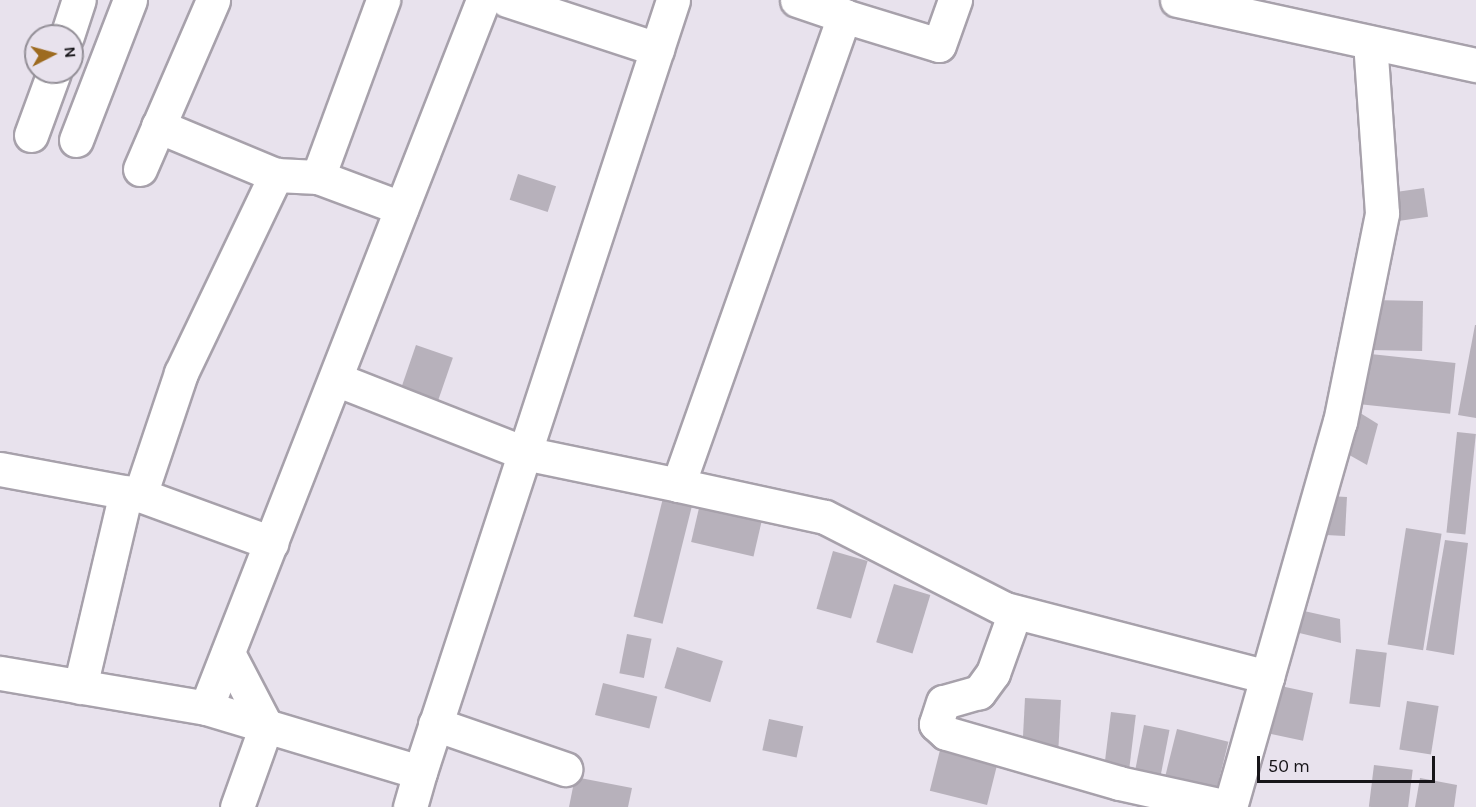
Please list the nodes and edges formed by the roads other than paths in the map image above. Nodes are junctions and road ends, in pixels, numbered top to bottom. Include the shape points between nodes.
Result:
1 (80, 0) edge
2 (130, 0) edge
3 (213, 0) edge
4 (383, 0) edge
5 (483, 0) edge
6 (507, 0) edge
7 (673, 0) edge
8 (797, 0) edge
9 (955, 0) edge
10 (1177, 0) edge
11 (844, 16) junction
12 (71, 24) edge
13 (1370, 42) junction
14 (657, 49) junction
15 (1476, 65) edge
16 (50, 84) edge
17 (158, 126) junction
18 (32, 135) dead end
19 (76, 140) dead end
20 (140, 169) dead end
21 (276, 175) junction
22 (318, 177) junction
23 (401, 208) junction
24 (338, 380) junction
25 (524, 453) junction
26 (0, 469) edge
27 (678, 485) junction
28 (133, 494) junction
29 (271, 543) junction
30 (1015, 612) junction
31 (228, 653) junction
32 (0, 673) edge
33 (1267, 677) junction
34 (80, 687) junction
35 (206, 708) junction
36 (435, 724) junction
37 (266, 726) junction
38 (565, 770) dead end
39 (420, 772) junction
40 (237, 807) edge
41 (410, 807) edge
42 (1229, 807) edge

1 - 12 street
2 - 19 street
3 - 17 street
4 - 22 street
5 - 23 street
6 - 14 street
7 - 14 street
8 - 11 street
9 - 11 street via 939,45
10 - 13 street
11 - 27 street
13 - 15 street
13 - 33 street via 1382,213 1340,422
14 - 25 street
16 - 18 street
17 - 20 street
17 - 21 street
21 - 22 street
21 - 28 street via 181,373
22 - 23 street
23 - 24 street
24 - 25 street
24 - 29 street
25 - 27 street
25 - 36 street
26 - 28 street
27 - 30 street via 825,517
28 - 29 street
28 - 34 street
29 - 31 street
30 - 33 street
30 - 42 street via 993,673 979,692 943,702 936,724 946,733 1119,783
31 - 35 street
31 - 37 street
32 - 34 street
33 - 42 street
34 - 35 street
35 - 37 street
36 - 38 street
36 - 39 street
37 - 39 street
37 - 40 street
39 - 41 street

